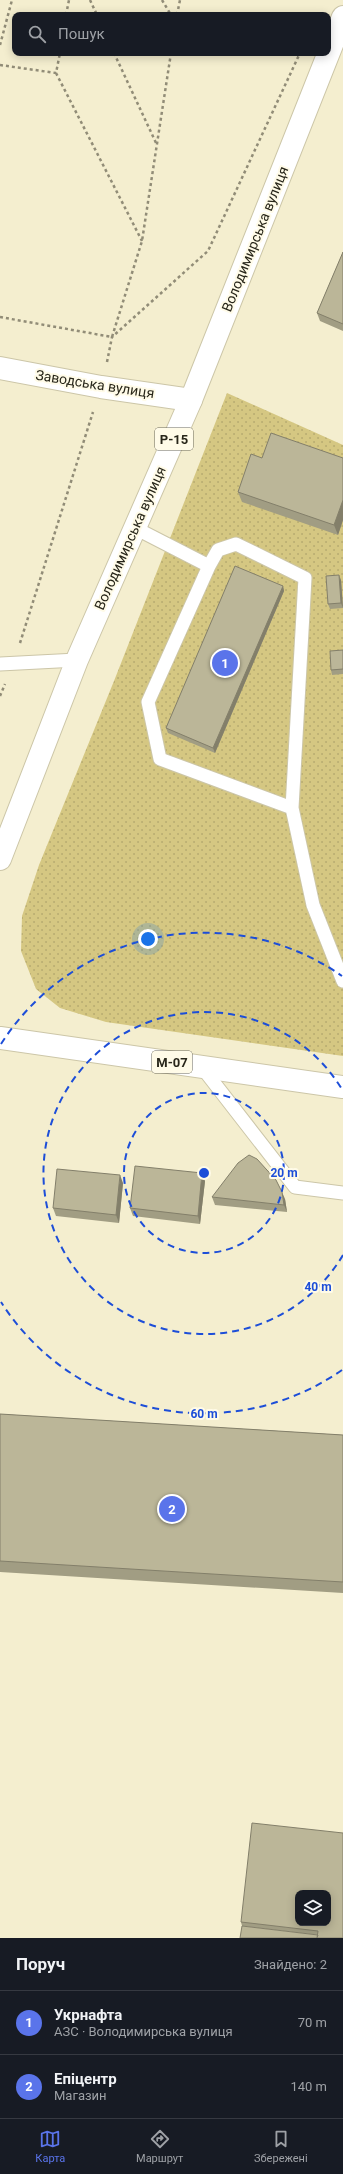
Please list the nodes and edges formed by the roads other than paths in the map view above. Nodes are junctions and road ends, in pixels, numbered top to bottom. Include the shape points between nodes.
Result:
1 (343, 18) edge
2 (331, 48) edge
3 (328, 56) edge
4 (0, 368) edge
5 (191, 400) junction
6 (135, 528) junction
7 (209, 566) junction
8 (77, 660) junction
9 (0, 664) edge
10 (292, 808) junction
11 (0, 859) edge
12 (343, 980) edge
13 (0, 1038) edge
14 (201, 1066) junction
15 (343, 1086) edge
16 (343, 1193) edge

1 - 2 main road, Володимирська вулиця / Р-15
3 - 5 main road, Володимирська вулиця / Р-15
4 - 5 main road, Заводська вулиця
5 - 6 main road, Володимирська вулиця / Р-15
6 - 7 lane
6 - 8 main road, Володимирська вулиця / Р-15
7 - 10 lane via 218,550 236,544 305,578
7 - 10 lane via 148,702 160,758
8 - 9 lane
8 - 11 main road, Володимирська вулиця / Р-15
10 - 12 lane via 313,905
13 - 14 main road, М-07
14 - 15 main road, М-07
14 - 16 lane via 295,1187

